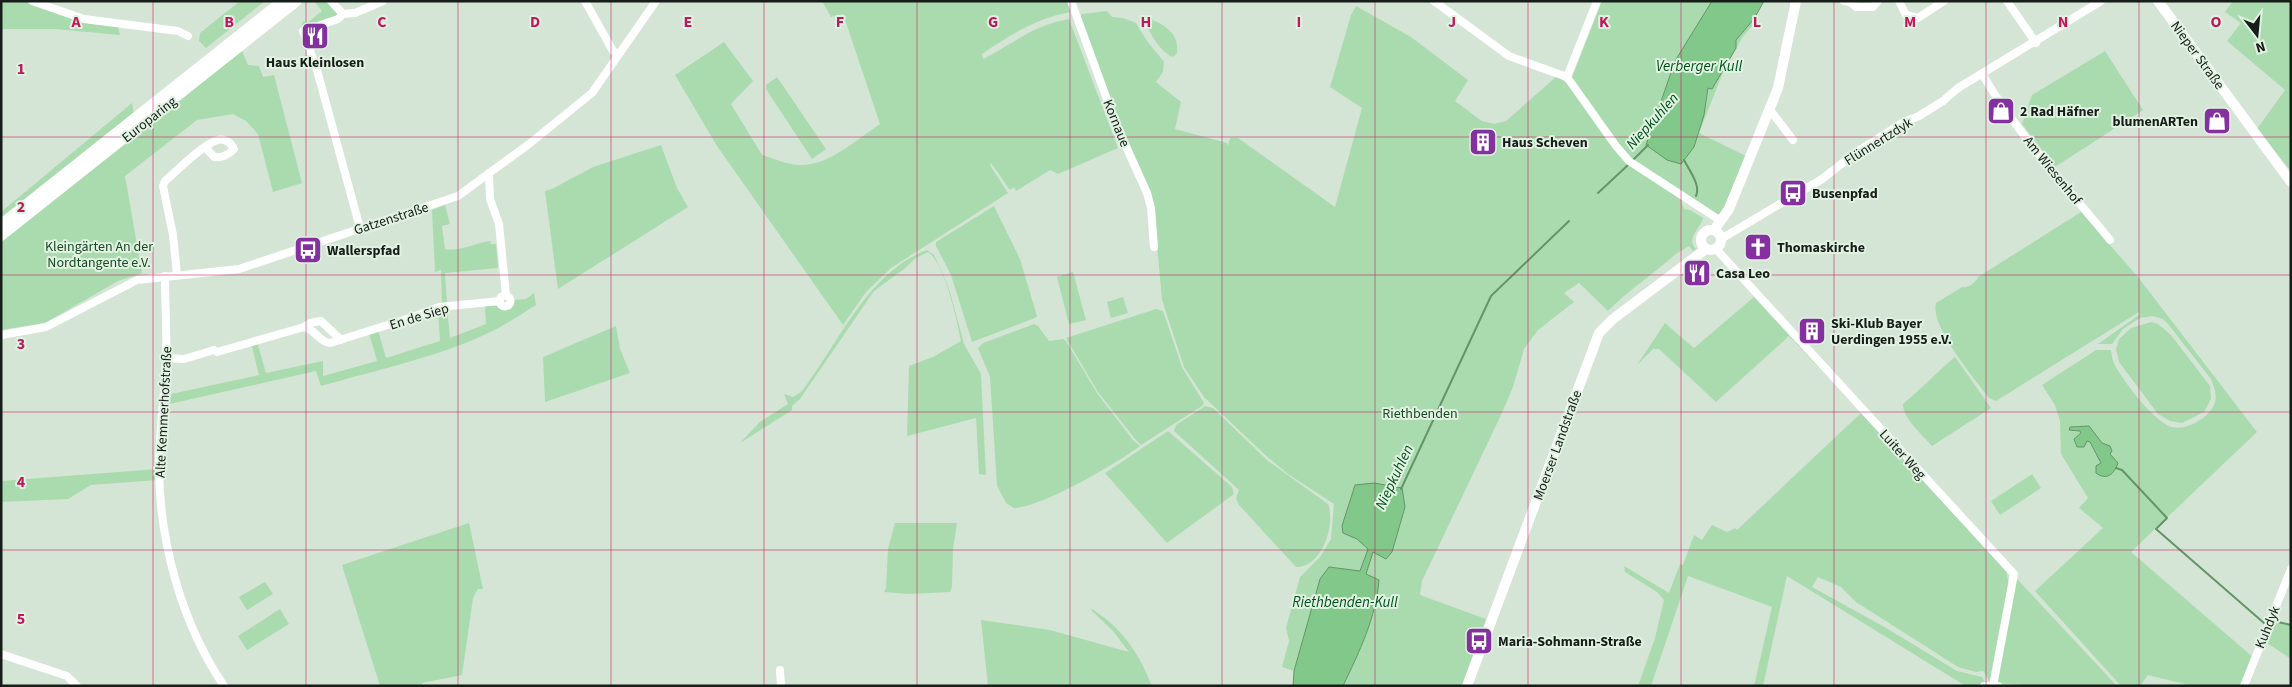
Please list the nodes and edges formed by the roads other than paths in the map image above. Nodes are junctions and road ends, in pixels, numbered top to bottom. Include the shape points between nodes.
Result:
1 (32, 1) edge
2 (282, 1) edge
3 (297, 1) edge
4 (332, 1) edge
5 (383, 1) edge
6 (585, 1) edge
7 (656, 1) edge
8 (1071, 1) edge
9 (1434, 1) edge
10 (1597, 1) edge
11 (1796, 1) edge
12 (1844, 1) edge
13 (1878, 1) edge
14 (1899, 1) edge
15 (1944, 1) edge
16 (2007, 1) edge
17 (2102, 1) edge
18 (2158, 1) edge
19 (343, 14) junction
20 (188, 36) dead end
21 (2036, 43) junction
22 (619, 54) junction
23 (1982, 74) junction
24 (1566, 76) junction
25 (1770, 110) junction
26 (1793, 140) dead end
27 (206, 148) dead end
28 (488, 173) junction
29 (2291, 182) edge
30 (1721, 221) junction
31 (1, 224) edge
32 (360, 228) junction
33 (1714, 230) junction
34 (1, 236) edge
35 (1722, 239) junction
36 (2110, 240) dead end
37 (1154, 247) dead end
38 (1711, 249) junction
39 (177, 275) junction
40 (165, 276) junction
41 (304, 327) junction
42 (1, 335) edge
43 (341, 340) junction
44 (166, 358) junction
45 (2291, 569) edge
46 (1, 654) edge
47 (780, 670) dead end
48 (78, 686) edge
49 (224, 686) edge
50 (781, 686) edge
51 (1467, 686) edge
52 (1984, 686) edge
53 (1993, 686) edge
54 (1998, 686) edge
55 (2244, 686) edge

1 - 20 street via 84,19 178,31
2 - 31 main road, Europaring
3 - 34 main road, Europaring
4 - 19 street
5 - 19 street via 355,13
6 - 22 street via 614,51
7 - 22 street, Gatzenstraße
8 - 37 street, Kornaue via 1116,124 1147,192
9 - 24 street via 1509,56
10 - 24 street
11 - 25 main road via 1778,88
12 - 13 street via 1856,7 1873,7
14 - 15 street via 1906,15 1918,18
16 - 21 street
17 - 21 street, Flünnertzdyk
18 - 29 main road, Nieper Straße
19 - 32 street via 338,19 303,31
21 - 23 street, Flünnertzdyk
22 - 28 street, Gatzenstraße via 589,95
23 - 35 street, Flünnertzdyk via 1858,151 1822,179
23 - 36 street, Am Wiesenhof via 2032,144
24 - 30 street via 1630,162
25 - 26 street
25 - 30 main road
27 - 39 street via 165,180 163,186
28 - 32 street, Gatzenstraße via 458,196
28 - 43 street, En de Siep via 490,199 499,224 503,298 439,307
30 - 33 main road
32 - 39 street, Gatzenstraße via 238,269
33 - 35 main road
33 - 38 main road via 1702,236 1702,244
35 - 38 main road via 1720,245
38 - 51 main road, Moerser Landstraße via 1613,319 1599,333
38 - 53 street, Luiter Weg via 2014,574
39 - 40 street, Gatzenstraße
40 - 42 street, Gatzenstraße via 142,278 126,284 46,327
40 - 44 street, Alte Kemmerhofstraße
41 - 43 street via 328,343
41 - 43 street via 310,322 321,321
41 - 44 street via 217,352 214,350 184,359
44 - 49 street, Alte Kemmerhofstraße via 159,457 165,528 173,567 194,632 206,659
45 - 55 street, Kuhdyk
46 - 48 street via 67,676
47 - 50 street
52 - 53 street
53 - 54 street

